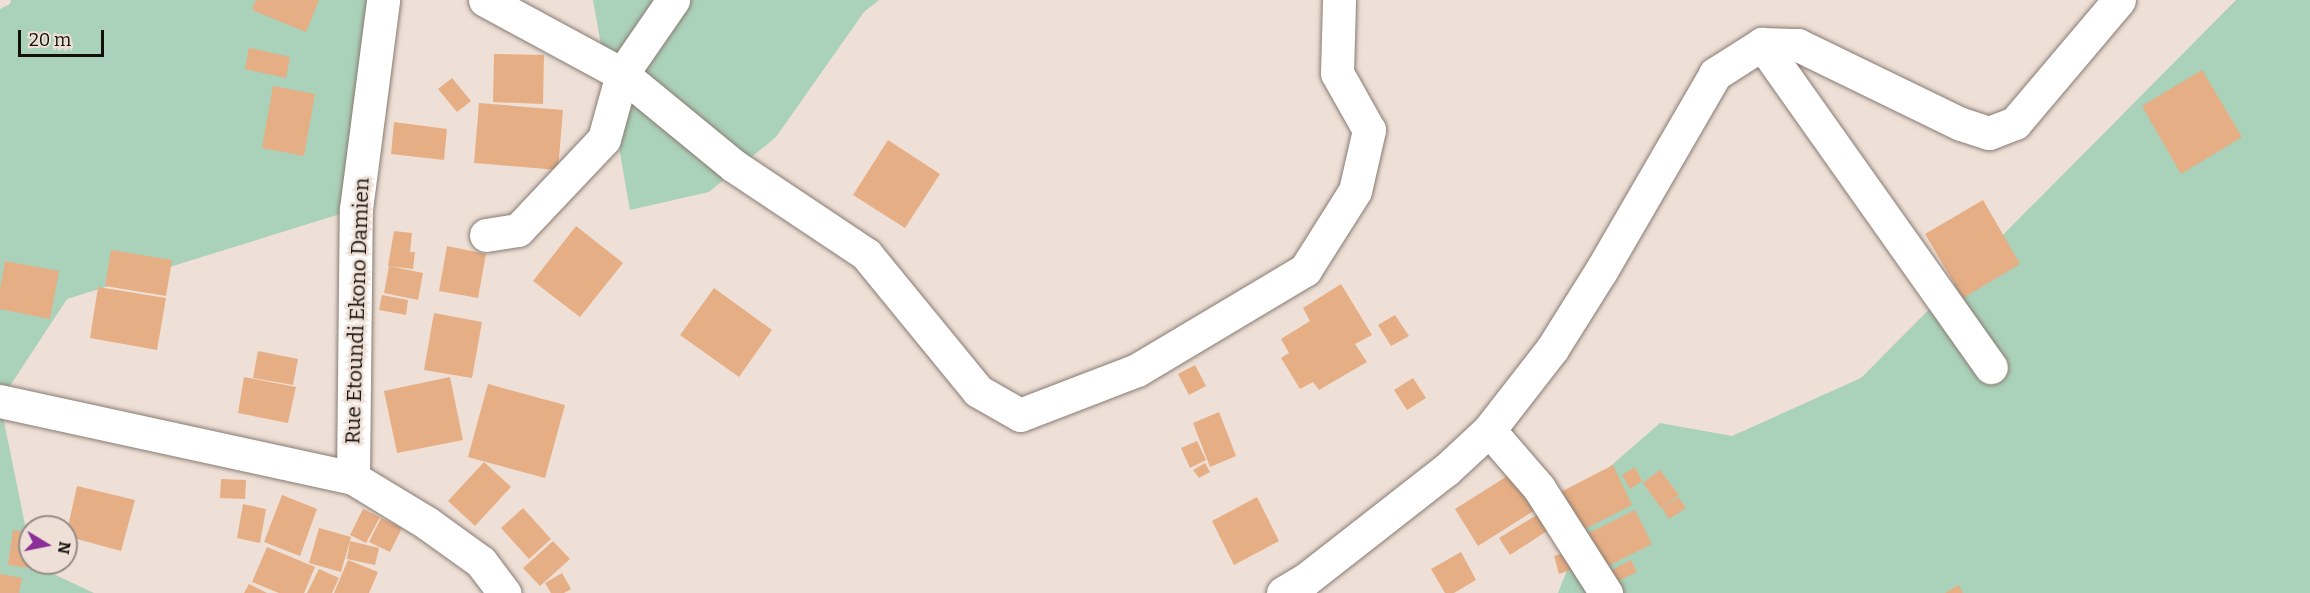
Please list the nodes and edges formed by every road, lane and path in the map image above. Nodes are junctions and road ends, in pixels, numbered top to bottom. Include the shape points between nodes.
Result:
1 (383, 0) edge
2 (485, 0) edge
3 (674, 0) edge
4 (1339, 0) edge
5 (2119, 0) edge
6 (1762, 44) junction
7 (622, 74) junction
8 (486, 235) dead end
9 (1991, 367) dead end
10 (0, 401) edge
11 (1489, 430) junction
12 (353, 478) junction
13 (1316, 584) edge
14 (504, 593) edge
15 (1283, 593) edge
16 (1606, 593) edge

1 - 12 street, Rue Etoundi Ekono Damien via 356,209
2 - 7 street
3 - 7 street
4 - 7 street via 1338,73 1369,130 1355,190 1305,270 1137,370 1020,415 978,391 866,254 734,166
5 - 6 street via 2015,123 1989,133 1961,124 1798,45
6 - 9 street
6 - 11 street via 1715,74 1552,349
7 - 8 street via 604,140 518,230
10 - 12 street
11 - 13 street
11 - 16 street via 1539,488
12 - 14 street via 428,523 481,562
13 - 15 street

